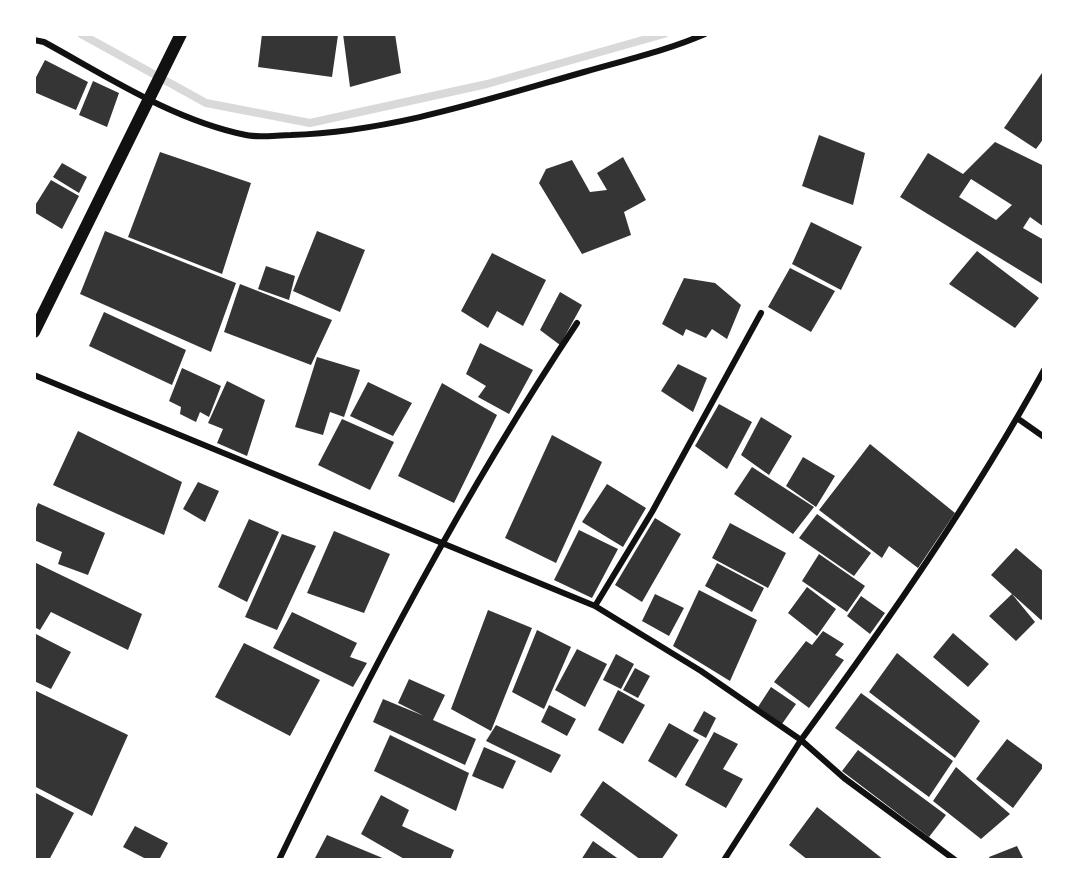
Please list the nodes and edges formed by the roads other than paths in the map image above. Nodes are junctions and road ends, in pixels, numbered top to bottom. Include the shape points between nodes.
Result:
1 (181, 34) edge
2 (705, 34) edge
3 (34, 40) edge
4 (152, 95) junction
5 (761, 313) dead end
6 (577, 323) dead end
7 (34, 332) edge
8 (1044, 370) edge
9 (34, 375) edge
10 (1017, 418) junction
11 (1044, 437) edge
12 (442, 542) junction
13 (595, 606) junction
14 (801, 740) junction
15 (279, 860) edge
16 (724, 860) edge
17 (955, 860) edge

1 - 4 main road
2 - 4 street via 674,47 504,96 393,122 316,134 248,136 209,125
3 - 4 street
4 - 7 main road
5 - 13 street via 652,512
6 - 12 street via 521,408
8 - 10 street
9 - 12 street
10 - 11 street
10 - 14 street via 903,599
12 - 13 street
12 - 15 street
13 - 14 street via 701,671
14 - 16 street
14 - 17 street via 844,778

